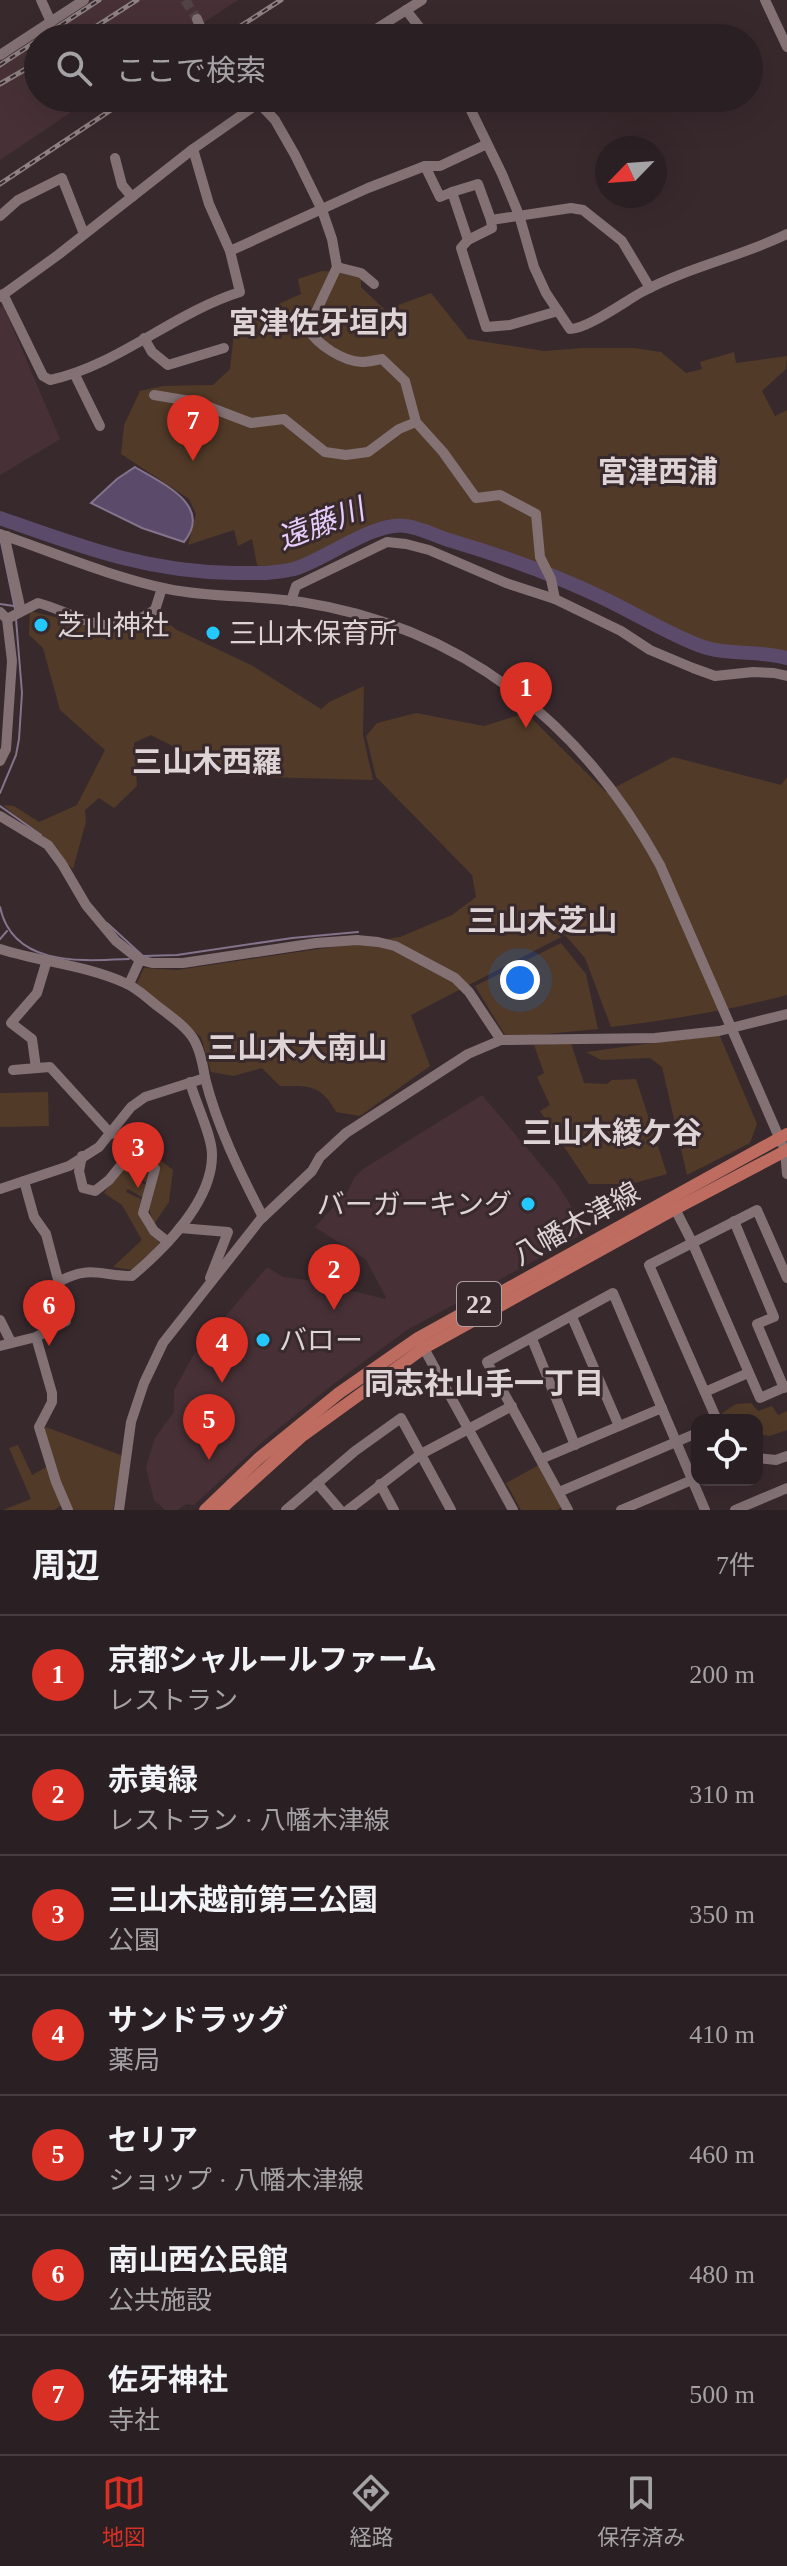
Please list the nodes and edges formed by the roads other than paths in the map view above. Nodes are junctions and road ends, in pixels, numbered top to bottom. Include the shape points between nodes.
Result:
1 (41, 0) edge
2 (84, 0) edge
3 (422, 0) edge
4 (765, 0) edge
5 (406, 10) junction
6 (197, 19) tunnel mouth
7 (51, 22) junction
8 (48, 24) edge
9 (199, 24) edge
10 (384, 24) edge
11 (417, 24) edge
12 (24, 39) edge
13 (787, 47) edge
14 (0, 55) edge
15 (243, 112) edge
16 (269, 112) edge
17 (472, 112) edge
18 (487, 144) junction
19 (193, 149) junction
20 (115, 158) dead end
21 (425, 166) junction
22 (452, 192) junction
23 (132, 197) junction
24 (322, 210) junction
25 (519, 215) junction
26 (0, 216) edge
27 (491, 220) junction
28 (84, 234) junction
29 (787, 234) edge
30 (468, 240) junction
31 (230, 251) junction
32 (337, 267) junction
33 (374, 284) dead end
34 (650, 288) junction
35 (2, 295) edge
36 (558, 311) junction
37 (144, 338) junction
38 (224, 348) dead end
39 (75, 375) junction
40 (154, 395) dead end
41 (416, 422) junction
42 (100, 426) dead end
43 (4, 535) edge
44 (162, 588) junction
45 (555, 599) junction
46 (291, 601) junction
47 (11, 615) edge
48 (4, 640) edge
49 (787, 676) edge
50 (6, 686) edge
51 (0, 761) edge
52 (0, 816) edge
53 (0, 949) edge
54 (47, 960) junction
55 (140, 960) junction
56 (129, 984) junction
57 (787, 1014) edge
58 (501, 1040) junction
59 (36, 1068) junction
60 (13, 1070) dead end
61 (205, 1078) junction
62 (190, 1082) junction
63 (111, 1134) junction
64 (783, 1136) edge
65 (786, 1152) edge
66 (82, 1156) junction
67 (787, 1174) edge
68 (24, 1181) junction
69 (0, 1189) edge
70 (672, 1203) junction
71 (263, 1217) junction
72 (734, 1221) junction
73 (180, 1228) junction
74 (168, 1242) junction
75 (692, 1242) junction
76 (787, 1278) edge
77 (60, 1281) junction
78 (205, 1290) junction
79 (572, 1317) junction
80 (0, 1320) edge
81 (36, 1337) junction
82 (532, 1339) junction
83 (11, 1342) junction
84 (421, 1343) junction
85 (0, 1346) edge
86 (748, 1373) junction
87 (786, 1387) edge
88 (705, 1392) junction
89 (512, 1406) junction
90 (662, 1408) junction
91 (714, 1414) edge
92 (619, 1426) junction
93 (468, 1429) junction
94 (691, 1436) edge
95 (676, 1442) junction
96 (575, 1445) junction
97 (421, 1454) junction
98 (787, 1456) edge
99 (541, 1459) junction
100 (763, 1459) edge
101 (691, 1478) edge
102 (691, 1480) edge
103 (317, 1483) junction
104 (380, 1484) junction
105 (695, 1486) edge
106 (787, 1488) edge
107 (559, 1492) junction
108 (122, 1509) edge
109 (68, 1510) edge
110 (205, 1510) edge
111 (220, 1510) edge
112 (286, 1510) edge
113 (340, 1510) edge
114 (348, 1510) edge
115 (394, 1510) edge
116 (451, 1510) edge
117 (513, 1510) edge
118 (568, 1510) edge
119 (621, 1510) edge
120 (705, 1510) edge
121 (735, 1510) edge

1 - 7 street
2 - 7 street
3 - 5 street
4 - 13 street
5 - 10 street
5 - 11 street
6 - 9 street
7 - 8 street
12 - 14 street
15 - 19 street
16 - 24 street
17 - 18 street
18 - 21 street via 440,166
18 - 25 street
19 - 23 street
19 - 31 street
20 - 23 street via 122,185
21 - 22 street via 440,197
21 - 24 street
22 - 27 street via 478,184
22 - 30 street
23 - 28 street
24 - 31 street
24 - 32 street
25 - 27 street
25 - 34 street via 583,210 622,241
25 - 36 street via 534,267
26 - 28 street via 18,200 62,178
27 - 30 street via 492,228
28 - 35 street
29 - 34 street
30 - 36 street via 461,248 486,327
31 - 37 street via 240,292 214,300
32 - 33 street via 361,273
32 - 41 street via 308,329 317,343 334,352 361,362 382,359 405,381
34 - 36 street via 579,329 570,329
35 - 39 street via 43,376 50,380
37 - 38 street via 168,365
37 - 39 street
39 - 42 street
40 - 41 street via 196,402 251,423 284,419 325,452 346,455 368,452
41 - 45 street via 476,498 500,495 536,514 540,557
43 - 44 street
43 - 47 street
44 - 46 street
44 - 47 street via 155,610 118,626 38,603
45 - 46 street via 429,550 387,542 296,586
45 - 49 street via 650,650 715,676
46 - 64 street via 371,618 434,643 515,691 567,736 643,833
47 - 48 street
48 - 50 street
50 - 51 street via 6,749
52 - 55 street via 48,845 86,905
53 - 54 street
54 - 56 street
54 - 59 street via 37,993 11,1023 32,1039
55 - 56 street
55 - 58 street via 183,963 316,943 378,942 455,978
56 - 61 street via 196,1040
57 - 58 street via 719,1031 655,1038
58 - 71 street via 468,1054 346,1133
59 - 60 street
59 - 63 street via 50,1067
61 - 62 street
61 - 71 street via 243,1180
62 - 63 street via 145,1097
62 - 73 street via 212,1152 210,1174
63 - 66 street
64 - 65 street
64 - 70 main road, 八幡木津線 / 22
65 - 67 street
65 - 70 main road, 八幡木津線 / 22
66 - 68 street via 69,1166
66 - 74 street via 83,1188 95,1191 127,1158 155,1169 143,1213
68 - 69 street
68 - 77 street
70 - 75 street
70 - 84 main road, 八幡木津線 / 22
71 - 78 street
72 - 75 street
72 - 76 street via 757,1210
72 - 87 street via 774,1317 757,1324
73 - 74 street
73 - 78 street via 228,1232
74 - 77 street via 132,1276 89,1271
75 - 86 street
75 - 88 street via 649,1265
77 - 81 street via 66,1321
78 - 108 street via 163,1343 144,1383 131,1422
79 - 82 street
79 - 90 street via 613,1293
79 - 92 street
80 - 83 street
81 - 83 street
81 - 109 street via 52,1393 39,1427
82 - 89 street via 487,1362
82 - 96 street
83 - 85 street
84 - 93 street
84 - 110 main road, 八幡木津線 / 22 via 339,1393
84 - 111 main road, 八幡木津線 / 22 via 301,1437
86 - 87 street via 760,1398
86 - 88 street
88 - 91 street
89 - 93 street
89 - 99 street
90 - 92 street
90 - 95 street
92 - 96 street
93 - 97 street
93 - 117 street
94 - 95 street
95 - 101 street
95 - 107 street
96 - 99 street
97 - 103 street via 401,1418
97 - 104 street
97 - 116 street
98 - 100 street
99 - 107 street
102 - 119 street
103 - 112 street
103 - 113 street
104 - 114 street
104 - 115 street
105 - 120 street
106 - 121 street
107 - 118 street

